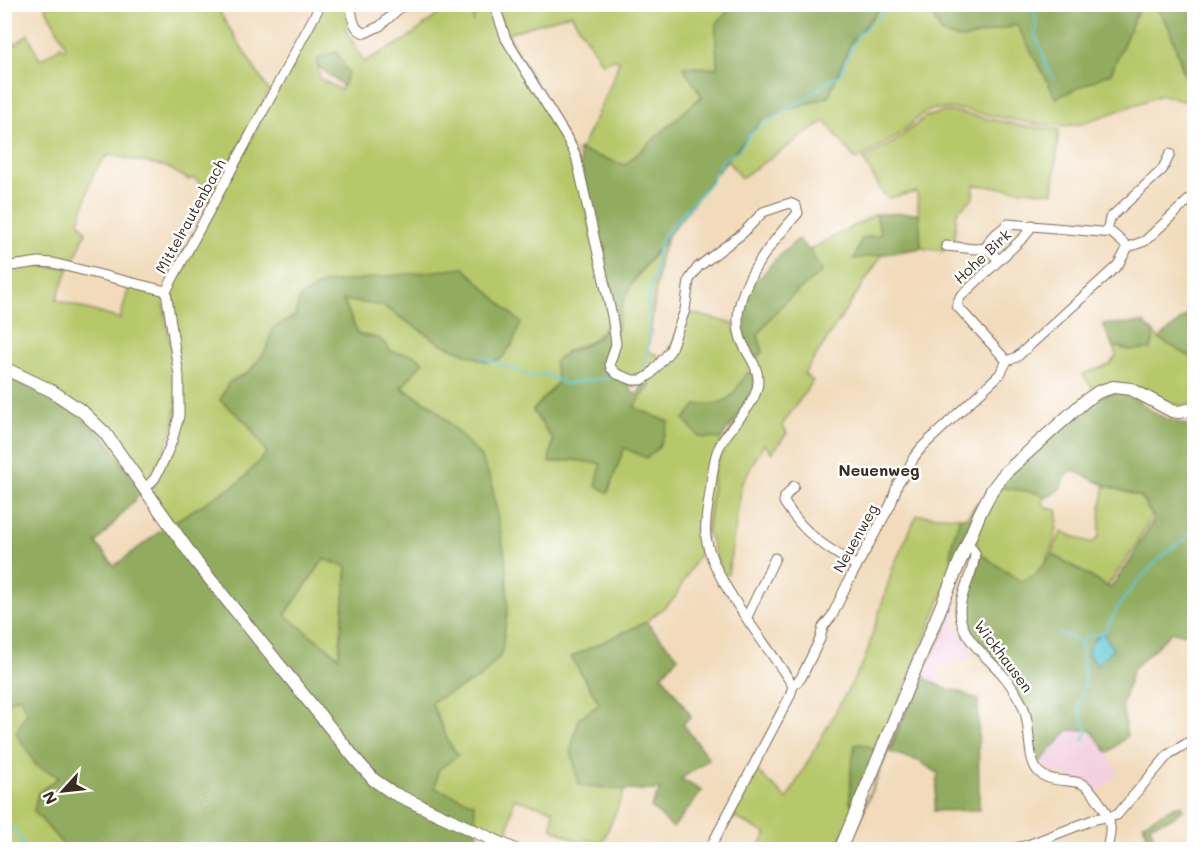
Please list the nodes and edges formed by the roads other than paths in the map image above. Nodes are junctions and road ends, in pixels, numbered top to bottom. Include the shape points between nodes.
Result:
1 (321, 4) edge
2 (350, 4) edge
3 (404, 4) edge
4 (494, 4) edge
5 (1170, 154) dead end
6 (1194, 195) edge
7 (1032, 225) junction
8 (1107, 232) junction
9 (946, 246) dead end
10 (1128, 247) junction
11 (986, 248) junction
12 (999, 260) junction
13 (4, 267) edge
14 (166, 291) junction
15 (1007, 362) junction
16 (4, 368) edge
17 (1194, 408) edge
18 (794, 486) dead end
19 (145, 489) junction
20 (967, 543) junction
21 (775, 558) dead end
22 (857, 566) junction
23 (747, 617) junction
24 (793, 686) junction
25 (1194, 739) edge
26 (1107, 817) junction
27 (515, 849) edge
28 (709, 849) edge
29 (840, 849) edge
30 (1007, 849) edge
31 (1107, 849) edge

1 - 14 street, Mittelrautenbach
2 - 3 street via 355,26 365,33 380,26
4 - 23 street via 506,39 576,156 612,316 616,344 610,363 613,371 639,381 650,375 670,351 685,310 690,276 759,215 790,203 796,206 798,213 759,262 739,306 739,333 758,382 718,450 713,468 706,538 711,558
5 - 8 street via 1162,170 1110,218
6 - 10 street, Neuenweg via 1145,241
7 - 8 street
7 - 11 street via 1005,225
7 - 12 street, Hohe Birk
8 - 10 street
9 - 11 street
10 - 15 street, Neuenweg via 1119,265
11 - 12 street
12 - 15 street, Hohe Birk via 960,297 957,306
13 - 14 street via 53,263
14 - 19 street, Mittelrautenbach via 179,376 179,409 165,458
15 - 22 street, Neuenweg via 1003,371 919,450
16 - 19 main road via 40,384 82,412 105,433
17 - 20 main road via 1172,411 1137,391 1121,387 1098,392 1000,479
18 - 22 street via 784,502 788,509 815,540
19 - 27 main road via 197,562 369,776 393,793
20 - 26 street, Wickhausen via 975,553 960,606 965,632 1003,675 1024,708 1031,759 1038,772 1086,786
20 - 29 main road
21 - 23 street
22 - 24 street, Neuenweg via 823,627 801,678
23 - 24 street
24 - 28 street, Neuenweg
25 - 26 street via 1169,754 1122,812
26 - 30 street
26 - 31 street

